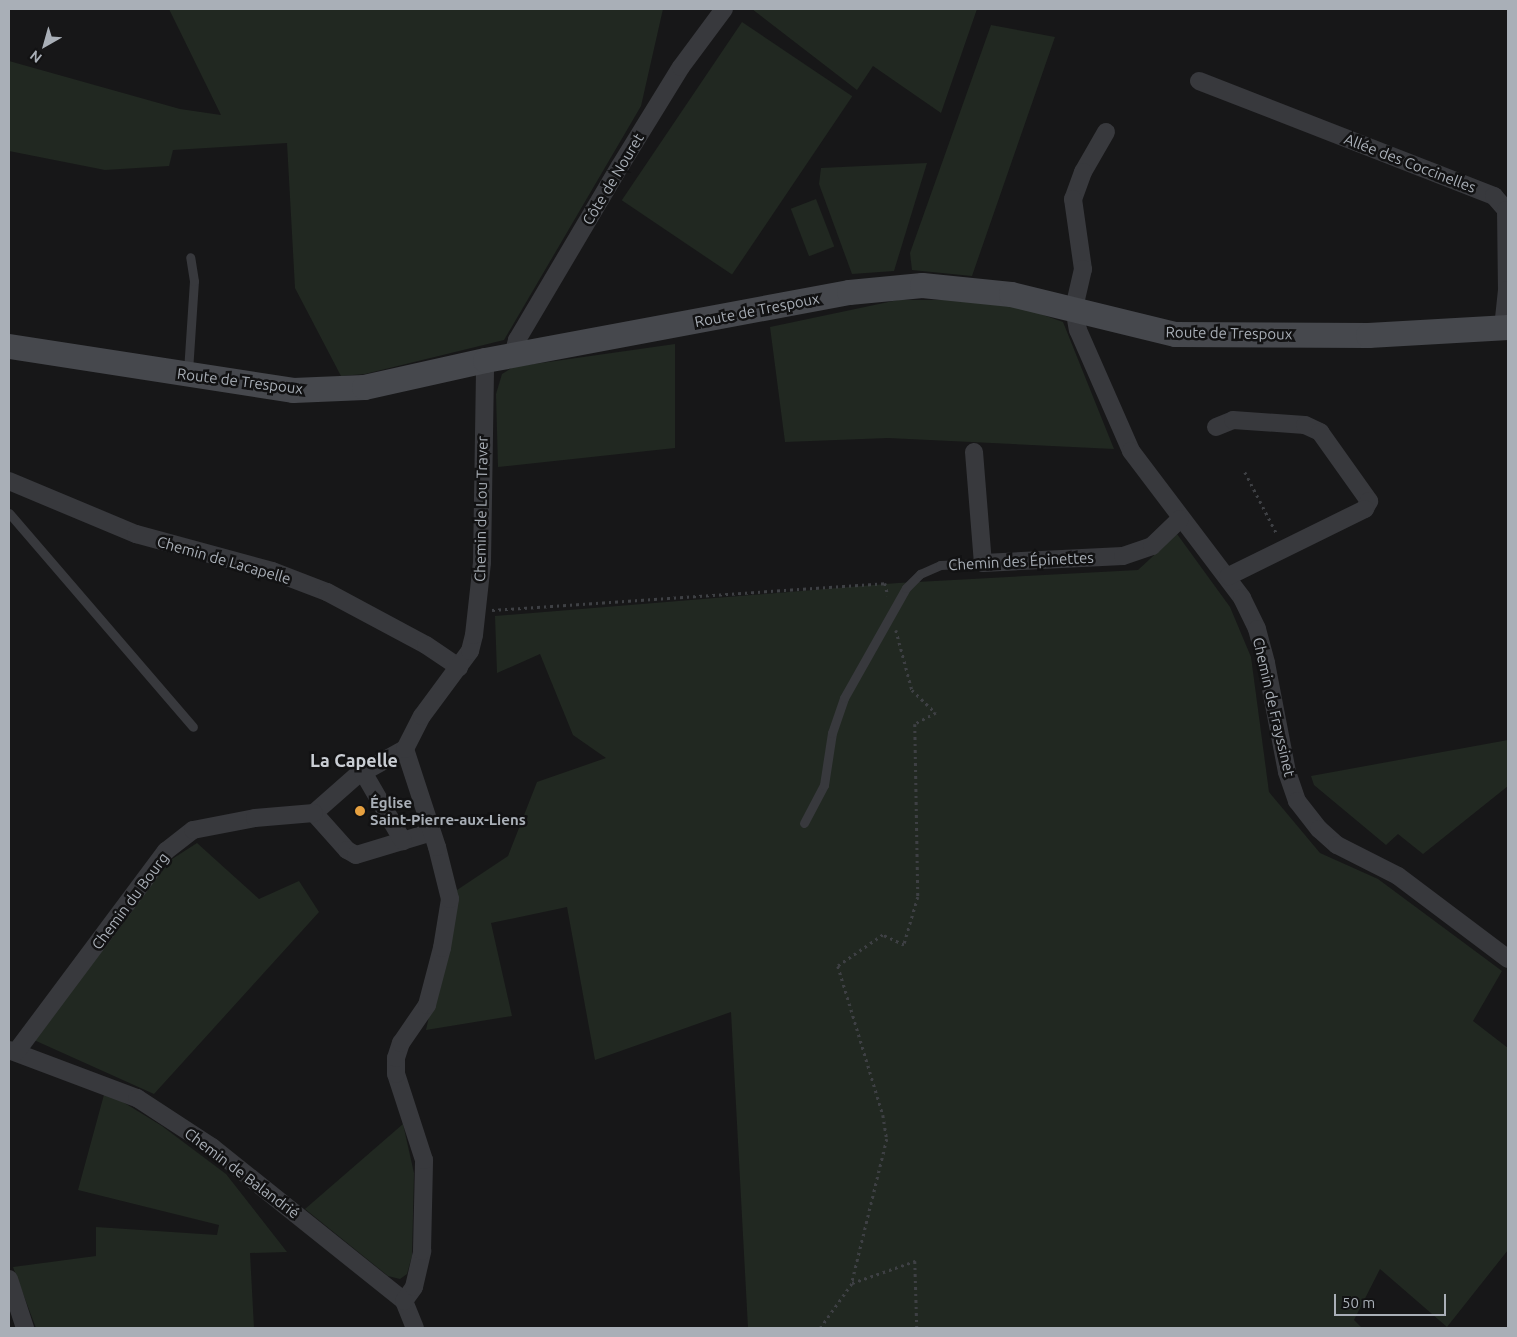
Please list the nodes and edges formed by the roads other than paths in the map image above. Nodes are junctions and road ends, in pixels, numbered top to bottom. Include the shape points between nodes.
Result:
1 (724, 9) edge
2 (1199, 82) dead end
3 (1106, 132) dead end
4 (190, 257) dead end
5 (1074, 308) junction
6 (1505, 327) edge
7 (9, 346) edge
8 (513, 355) junction
9 (484, 360) junction
10 (188, 375) junction
11 (1216, 427) dead end
12 (974, 452) dead end
13 (9, 481) edge
14 (9, 513) edge
15 (1180, 519) junction
16 (983, 563) junction
17 (1229, 576) junction
18 (459, 667) junction
19 (193, 727) dead end
20 (405, 750) junction
21 (363, 772) junction
22 (317, 807) junction
23 (804, 823) dead end
24 (432, 832) junction
25 (403, 841) junction
26 (1508, 959) edge
27 (12, 1051) edge
28 (9, 1279) edge
29 (404, 1301) junction
30 (25, 1328) edge
31 (415, 1328) edge

1 - 8 street, Côte de Nouret via 681,68 625,158 517,340
2 - 6 street, Allée des Coccinelles via 1494,196 1506,210
3 - 5 street via 1083,172 1073,199 1082,269
4 - 10 lane via 194,281
5 - 6 street, Route de Trespoux via 1138,328 1174,334 1368,335
5 - 8 street, Route de Trespoux via 1011,294 900,285
5 - 15 street, Chemin de Frayssinet via 1078,330 1131,451
7 - 10 street, Route de Trespoux
8 - 9 street, Route de Trespoux
9 - 10 street, Route de Trespoux via 364,387 293,390
9 - 18 street, Chemin de Lou Traver via 482,562 474,635 470,651
11 - 17 street via 1233,420 1305,425 1320,432 1369,501 1365,509
12 - 16 street
13 - 18 street, Chemin de Lacapelle via 136,534 272,571 327,592 426,645
14 - 19 lane
15 - 16 street, Chemin des Épinettes via 1152,546 1123,556
15 - 17 street, Chemin de Frayssinet
16 - 23 lane, Chemin des Épinettes via 940,565 920,574 891,611 844,698 832,733 824,785
17 - 26 street, Chemin de Frayssinet via 1257,630 1287,772 1297,801 1319,829 1337,845 1398,876
18 - 20 street, Chemin de Lou Traver via 422,716
20 - 21 street
20 - 24 street
21 - 22 street
21 - 25 street
22 - 25 street via 356,855
22 - 27 street, Chemin du Bourg via 193,830 166,851
24 - 25 street
24 - 29 street via 450,900 427,1005 401,1043 396,1058 396,1074 424,1160 422,1251 414,1287
27 - 29 street, Chemin de Balandrié via 137,1098 212,1147
28 - 30 street
29 - 31 street, Chemin de Balandrié

